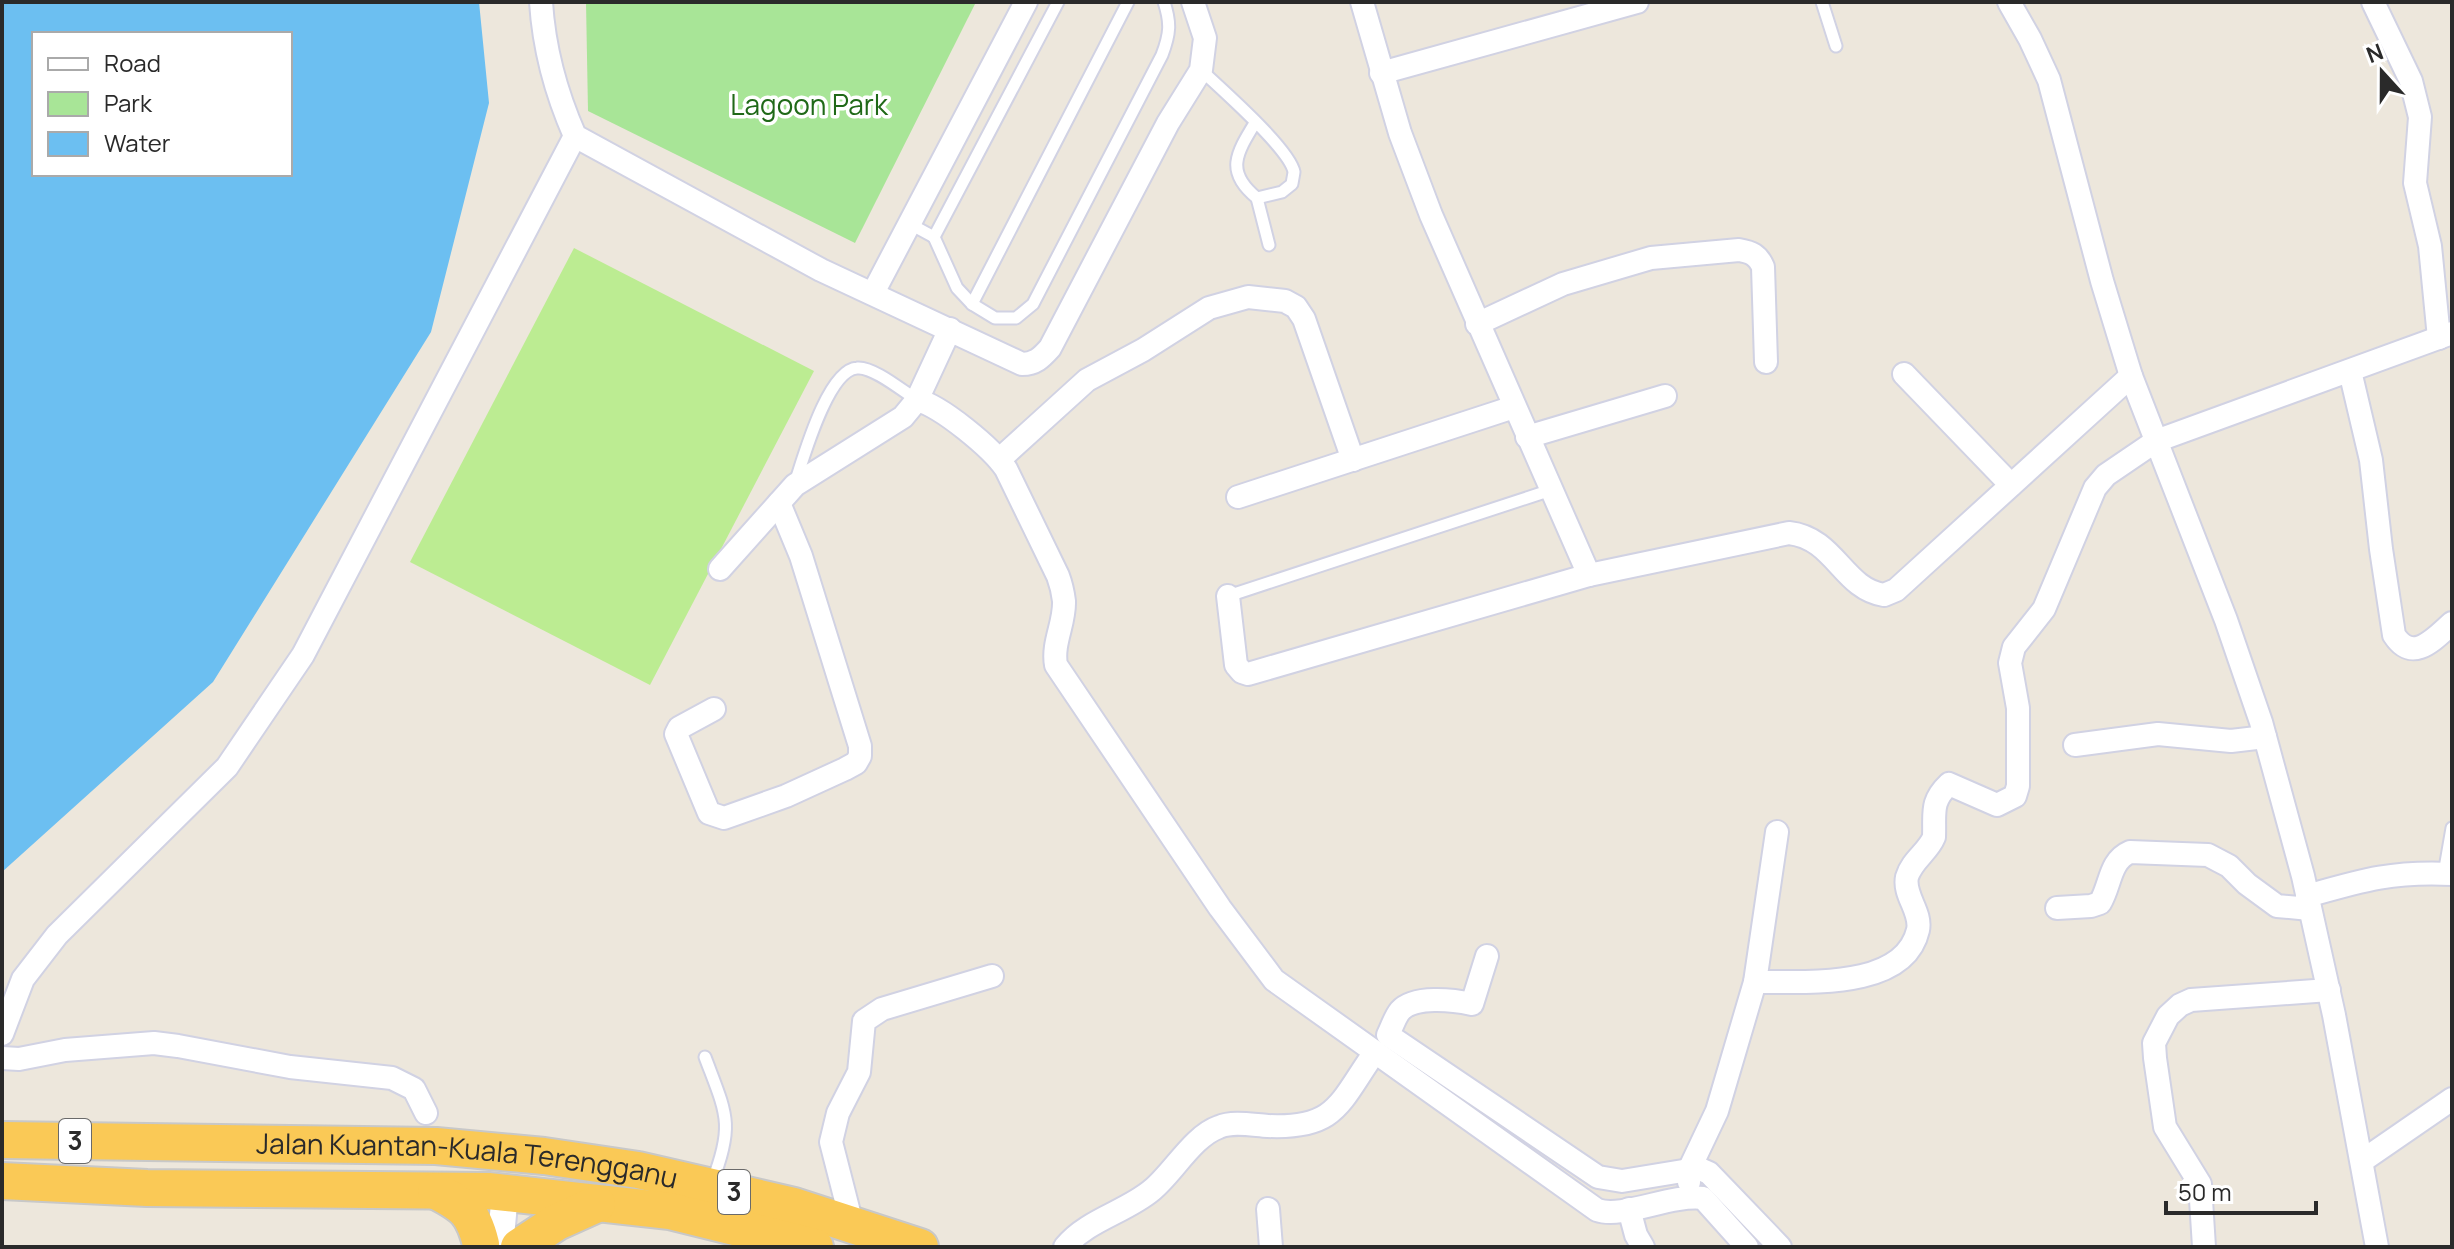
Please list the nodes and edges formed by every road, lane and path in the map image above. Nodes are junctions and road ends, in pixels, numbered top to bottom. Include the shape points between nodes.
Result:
1 (541, 2) edge
2 (1026, 2) edge
3 (1058, 2) edge
4 (1128, 2) edge
5 (1164, 2) edge
6 (1193, 2) edge
7 (1362, 2) edge
8 (1637, 2) edge
9 (1822, 2) edge
10 (2009, 2) edge
11 (2373, 2) edge
12 (1836, 46) dead end
13 (1201, 70) junction
14 (1381, 73) junction
15 (1255, 123) junction
16 (570, 144) junction
17 (1257, 198) junction
18 (910, 224) junction
19 (934, 237) junction
20 (1269, 245) dead end
21 (873, 293) junction
22 (972, 304) junction
23 (1477, 324) junction
24 (2446, 335) edge
25 (947, 336) junction
26 (1766, 362) dead end
27 (2350, 371) junction
28 (1904, 374) dead end
29 (2131, 376) junction
30 (1665, 396) dead end
31 (917, 400) junction
32 (1514, 407) junction
33 (1527, 437) junction
34 (2156, 441) junction
35 (1000, 459) junction
36 (1353, 460) junction
37 (795, 485) junction
38 (2011, 485) junction
39 (1551, 490) junction
40 (1238, 497) dead end
41 (779, 503) junction
42 (720, 569) dead end
43 (1589, 575) junction
44 (1228, 596) joint
45 (2452, 623) edge
46 (714, 709) dead end
47 (2265, 737) junction
48 (2075, 745) dead end
49 (2452, 828) edge
50 (1777, 832) dead end
51 (2448, 861) edge
52 (2306, 892) junction
53 (2057, 908) dead end
54 (1487, 956) dead end
55 (992, 976) dead end
56 (12, 980) edge
57 (1755, 982) junction
58 (2329, 990) junction
59 (2, 1034) edge
60 (1375, 1052) junction
61 (705, 1057) dead end
62 (2, 1058) edge
63 (2452, 1099) edge
64 (426, 1113) dead end
65 (2, 1140) edge
66 (450, 1148) junction
67 (544, 1156) junction
68 (2362, 1161) junction
69 (1689, 1170) junction
70 (2, 1181) edge
71 (710, 1186) junction
72 (497, 1188) junction
73 (436, 1191) junction
74 (1688, 1198) junction
75 (598, 1203) junction
76 (1268, 1209) dead end
77 (1629, 1209) junction
78 (852, 1224) junction
79 (487, 1246) edge
80 (519, 1247) edge
81 (815, 1247) edge
82 (920, 1247) edge
83 (1065, 1247) edge
84 (1271, 1247) edge
85 (1643, 1247) edge
86 (1747, 1247) edge
87 (1780, 1247) edge
88 (2204, 1247) edge
89 (2377, 1247) edge

1 - 16 street
2 - 18 street
3 - 19 lane
4 - 22 lane
5 - 22 lane via 1170,19 1162,55 1033,304 1016,318 995,318
6 - 13 street via 1205,38
7 - 14 street
8 - 14 street
9 - 12 lane
10 - 29 street via 2053,94
11 - 24 street via 2411,81 2420,117 2415,183
13 - 15 lane
13 - 25 street via 1041,358 1022,364
14 - 23 street via 1431,215
15 - 17 lane via 1236,163 1236,176
15 - 17 lane via 1288,157 1294,172 1292,184 1282,192
16 - 21 street
16 - 56 street via 281,688 227,767
17 - 20 lane
18 - 19 lane
18 - 21 street
19 - 22 lane via 957,288
21 - 25 street
23 - 26 street via 1563,284 1651,258 1739,250 1751,252 1763,267
23 - 32 street
24 - 27 street
25 - 31 street
27 - 34 street
27 - 45 street via 2371,460 2394,635 2409,649 2421,648
28 - 38 street
29 - 34 street
29 - 38 street
30 - 33 street
31 - 35 street via 960,425
31 - 37 street via 903,417
31 - 37 lane via 871,371 849,370 836,382 810,437
32 - 33 street
32 - 36 street
33 - 39 street
34 - 47 street
34 - 57 street via 2095,488 2044,609 2014,647 2010,663 2018,708 2015,796 1997,805 1952,784 1942,790 1933,809 1934,837 1907,878 1920,922 1907,953 1887,970 1857,977
35 - 36 street via 1087,380 1209,308 1248,297 1285,301 1304,319
35 - 60 street via 1062,590 1056,665 1263,969
36 - 40 street
37 - 41 street
38 - 43 street via 1896,590 1884,595 1863,588 1814,540 1789,533
39 - 43 street
39 - 44 lane
41 - 42 street
41 - 46 street via 801,556 860,756 845,769 786,796 715,817 676,734
43 - 44 street via 1248,674 1236,665
47 - 48 street via 2215,741 2158,734
47 - 52 street
49 - 51 lane
50 - 57 street
51 - 52 street
52 - 53 street via 2277,906 2208,855 2130,852 2115,864 2100,903
52 - 58 street
54 - 69 street via 1472,1004 1409,1005 1388,1035 1598,1177 1622,1181
55 - 78 street via 882,1009 864,1021 859,1072 838,1113 831,1142
56 - 59 street
57 - 69 street via 1717,1111
58 - 68 street
58 - 88 street via 2191,1000 2168,1016 2154,1043 2165,1127 2200,1184
60 - 77 street via 1597,1210
60 - 83 street via 1331,1114 1295,1127 1214,1128 1154,1189 1079,1233
61 - 71 lane via 726,1114 727,1134
62 - 64 street via 154,1043 178,1046 290,1067 392,1078 414,1089
63 - 68 street
65 - 66 highway, Jalan Kuantan-Kuala Terengganu / 3
66 - 67 highway, Jalan Kuantan-Kuala Terengganu / 3
66 - 72 highway
67 - 71 highway, Jalan Kuantan-Kuala Terengganu / 3
67 - 72 highway
68 - 89 street
69 - 74 street
69 - 87 street via 1709,1173
70 - 73 highway, Jalan Kuantan-Kuala Terengganu / 3
71 - 78 highway, Jalan Kuantan-Kuala Terengganu / 3
72 - 73 highway, Jalan Kuantan-Kuala Terengganu / 3
72 - 75 highway, Jalan Kuantan-Kuala Terengganu / 3
72 - 79 street
73 - 79 highway via 463,1205
74 - 77 street
74 - 86 street via 1707,1201
75 - 80 highway
75 - 81 highway, Jalan Kuantan-Kuala Terengganu / 3 via 670,1211
76 - 84 street
77 - 85 street
78 - 82 highway, Jalan Kuantan-Kuala Terengganu / 3

